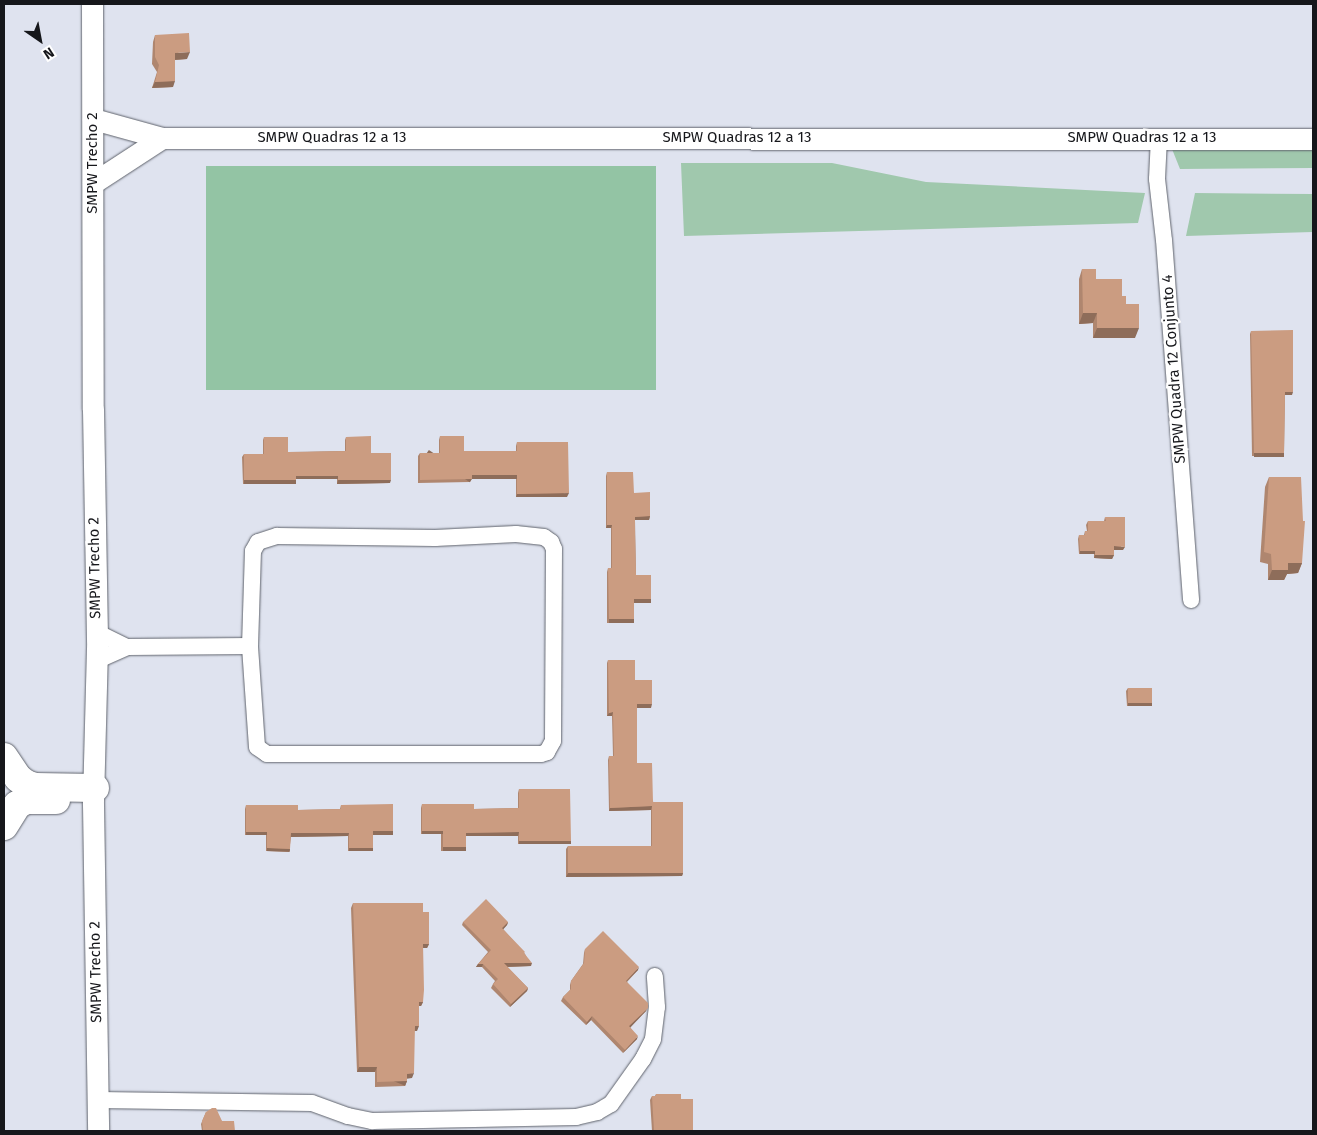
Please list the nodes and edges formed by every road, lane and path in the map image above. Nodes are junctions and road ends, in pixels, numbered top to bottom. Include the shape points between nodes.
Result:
1 (92, 4) edge
2 (93, 119) junction
3 (162, 138) junction
4 (1159, 138) junction
5 (1313, 139) edge
6 (93, 183) junction
7 (1191, 600) dead end
8 (96, 632) junction
9 (250, 646) junction
10 (127, 647) junction
11 (96, 661) junction
12 (4, 757) edge
13 (94, 796) junction
14 (4, 826) edge
15 (655, 976) dead end
16 (98, 1100) junction
17 (98, 1131) edge

1 - 2 street, SMPW Trecho 2
2 - 3 street, SMPW Quadras 12 a 13
2 - 6 street, SMPW Trecho 2
3 - 4 street, SMPW Quadras 12 a 13
3 - 6 street
4 - 5 street, SMPW Quadras 12 a 13
4 - 7 street, SMPW Quadra 12 Conjunto 4 via 1157,179
6 - 8 street, SMPW Trecho 2
8 - 10 street
8 - 11 street, SMPW Trecho 2
9 - 9 street via 255,741 257,747 267,754 541,754 550,748 553,741 553,545 544,537 516,534 435,538 265,538 253,551
9 - 10 street
10 - 11 street
11 - 13 street, SMPW Trecho 2
12 - 13 highway via 26,784
13 - 14 highway via 26,800 17,805
13 - 16 street, SMPW Trecho 2
15 - 16 street via 657,1007 653,1040 643,1060 611,1104 597,1112 576,1117 372,1121 312,1103
16 - 17 street, SMPW Trecho 2

